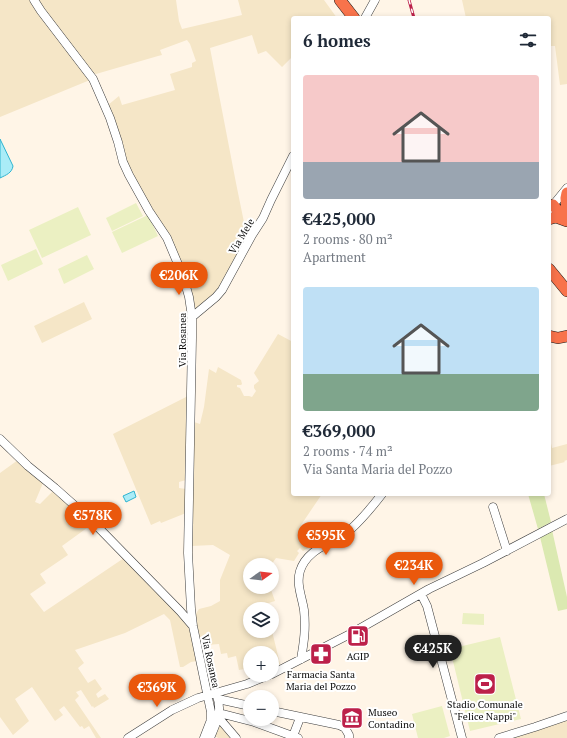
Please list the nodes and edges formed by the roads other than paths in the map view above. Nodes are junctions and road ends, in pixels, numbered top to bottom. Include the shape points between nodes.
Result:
1 (34, 0) edge
2 (340, 0) edge
3 (376, 0) edge
4 (352, 16) edge
5 (366, 16) edge
6 (291, 160) edge
7 (567, 188) edge
8 (567, 193) edge
9 (551, 207) edge
10 (567, 212) edge
11 (551, 218) edge
12 (567, 221) edge
13 (551, 266) edge
14 (552, 273) edge
15 (567, 283) edge
16 (567, 291) edge
17 (567, 297) edge
18 (192, 317) junction
19 (551, 336) edge
20 (567, 336) edge
21 (0, 439) edge
22 (380, 496) edge
23 (493, 507) dead end
24 (567, 519) edge
25 (507, 551) junction
26 (421, 594) junction
27 (193, 626) junction
28 (305, 636) junction
29 (314, 652) junction
30 (301, 659) junction
31 (279, 670) edge
32 (252, 682) edge
33 (214, 696) junction
34 (243, 704) edge
35 (279, 713) edge
36 (219, 715) junction
37 (567, 716) edge
38 (300, 718) junction
39 (295, 737) edge
40 (128, 738) edge
41 (204, 738) edge
42 (210, 738) edge
43 (236, 738) edge
44 (348, 738) edge
45 (462, 738) edge
46 (498, 738) edge

1 - 18 street, Via Rosanea via 93,79 110,118 123,162 149,211 167,238 183,276 190,297
2 - 4 highway
3 - 5 street
6 - 18 street, Via Mele via 263,218 222,290
7 - 9 street
8 - 10 highway
9 - 12 highway
11 - 12 highway via 556,217
13 - 15 highway
14 - 16 highway
14 - 17 highway
18 - 27 street, Via Rosanea via 188,553
19 - 20 highway
21 - 27 street via 97,527
22 - 28 street via 363,518 304,562 299,578
23 - 25 street
24 - 25 street
25 - 26 street
26 - 29 street
26 - 45 street via 427,606
27 - 33 street, Via Rosanea
28 - 29 street
28 - 30 street
29 - 30 street
30 - 31 street
32 - 33 street
33 - 34 street
33 - 36 street
33 - 40 street via 198,698 172,710
33 - 41 street via 211,720
35 - 38 street
36 - 39 street via 254,722
36 - 42 street
36 - 43 street
37 - 46 street
38 - 39 street
38 - 44 street via 339,725 345,728

